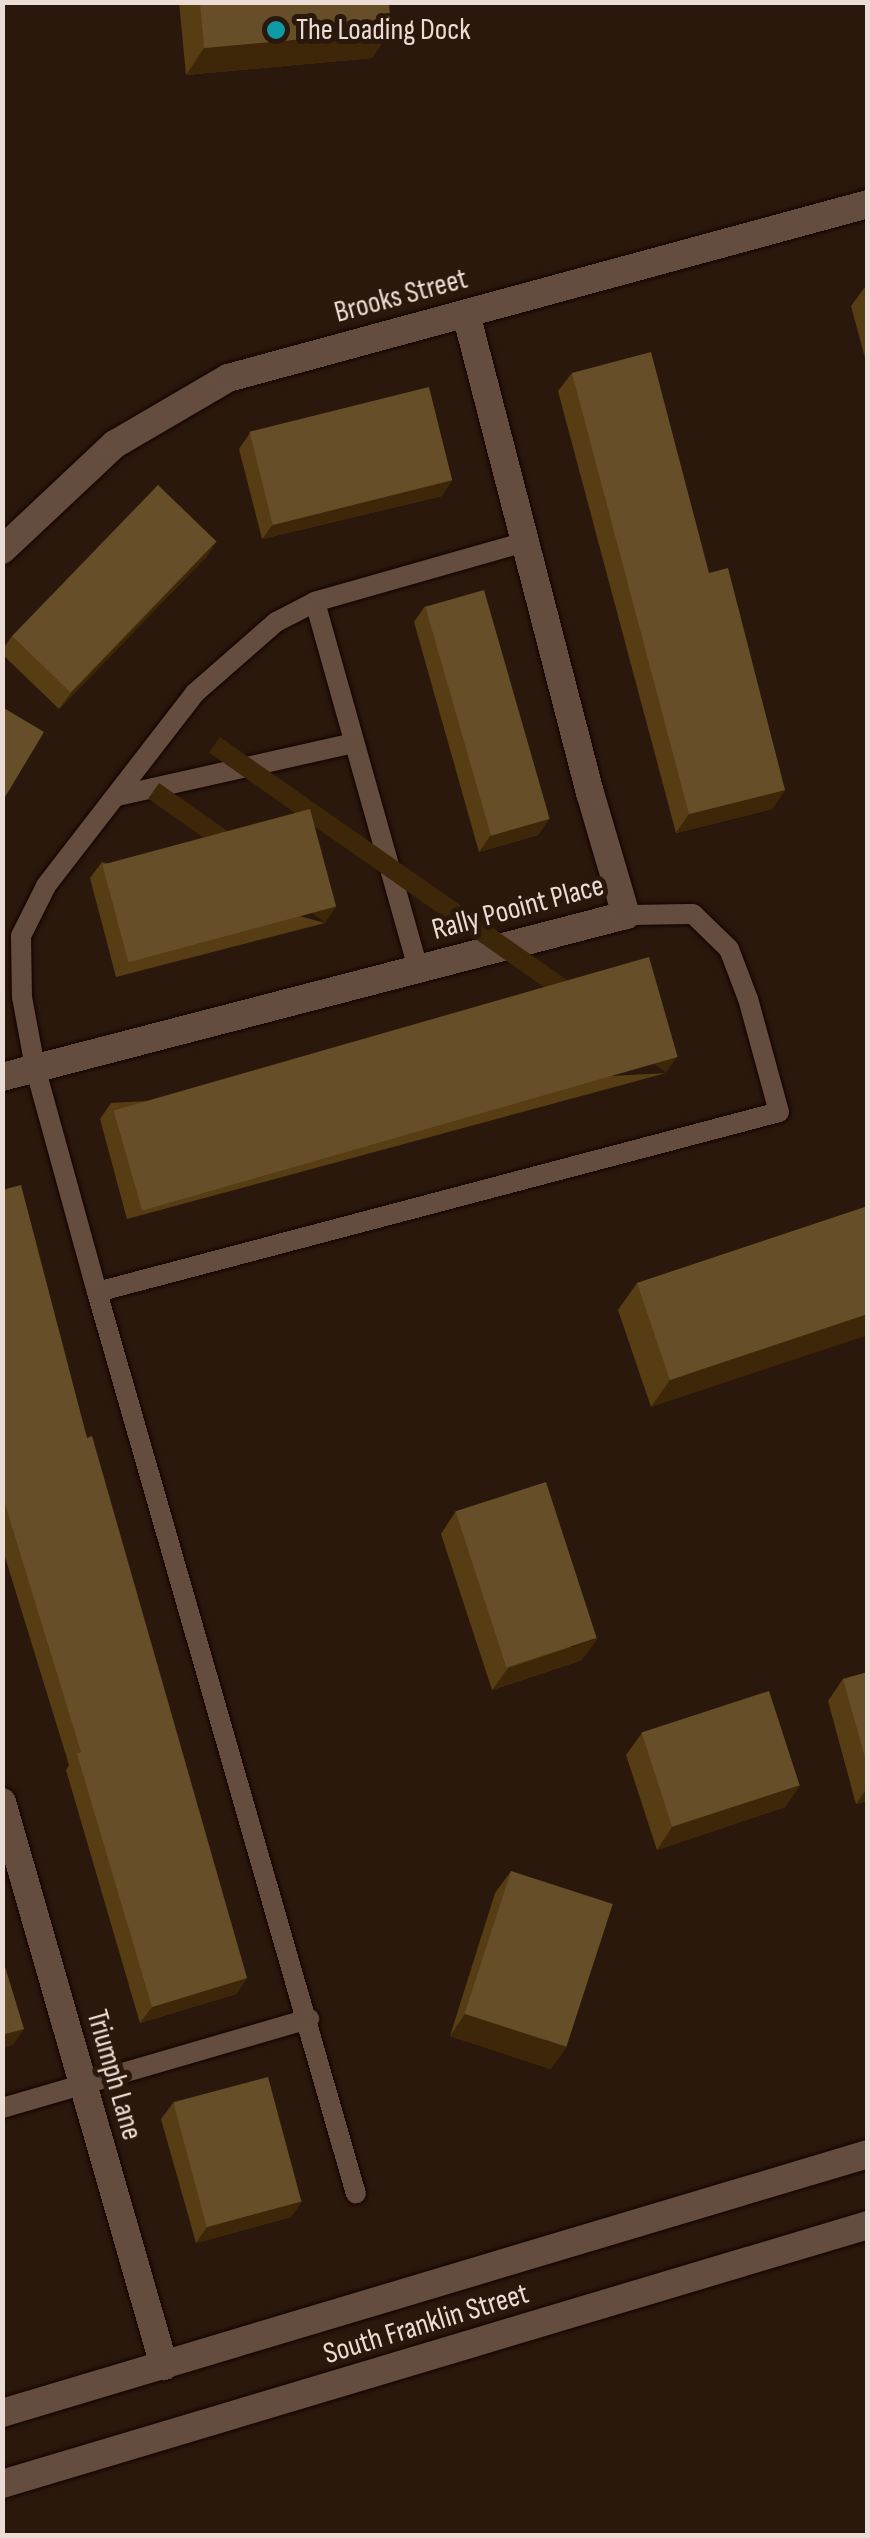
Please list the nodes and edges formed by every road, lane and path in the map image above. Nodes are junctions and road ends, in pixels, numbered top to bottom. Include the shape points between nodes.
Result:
1 (868, 204) edge
2 (466, 314) junction
3 (526, 542) junction
4 (2, 550) edge
5 (315, 602) junction
6 (354, 743) junction
7 (116, 796) junction
8 (626, 914) junction
9 (418, 969) junction
10 (35, 1067) junction
11 (2, 1077) edge
12 (97, 1292) junction
13 (2, 1802) edge
14 (309, 2019) junction
15 (82, 2086) junction
16 (2, 2108) edge
17 (868, 2154) edge
18 (356, 2194) dead end
19 (868, 2225) edge
20 (164, 2366) junction
21 (2, 2413) edge
22 (2, 2484) edge

1 - 2 street, Brooks Street
2 - 3 street, Rally Pooint Place
2 - 4 street, Brooks Street via 228,378 115,444
3 - 5 lane
3 - 8 street, Rally Pooint Place
5 - 6 lane
5 - 7 lane via 276,622 195,694
6 - 7 lane
6 - 9 lane
7 - 10 lane via 46,886 21,936 22,997
8 - 9 street, Rally Pooint Place
8 - 12 lane via 692,914 729,949 779,1112
9 - 10 street, Rally Pooint Place
10 - 11 street, Rally Pooint Place
10 - 12 lane
12 - 14 lane
13 - 15 street, Triumph Lane
14 - 15 lane
14 - 18 lane
15 - 16 lane
15 - 20 street, Triumph Lane
17 - 20 street, South Franklin Street
19 - 22 street, South Franklin Street
20 - 21 street, South Franklin Street

